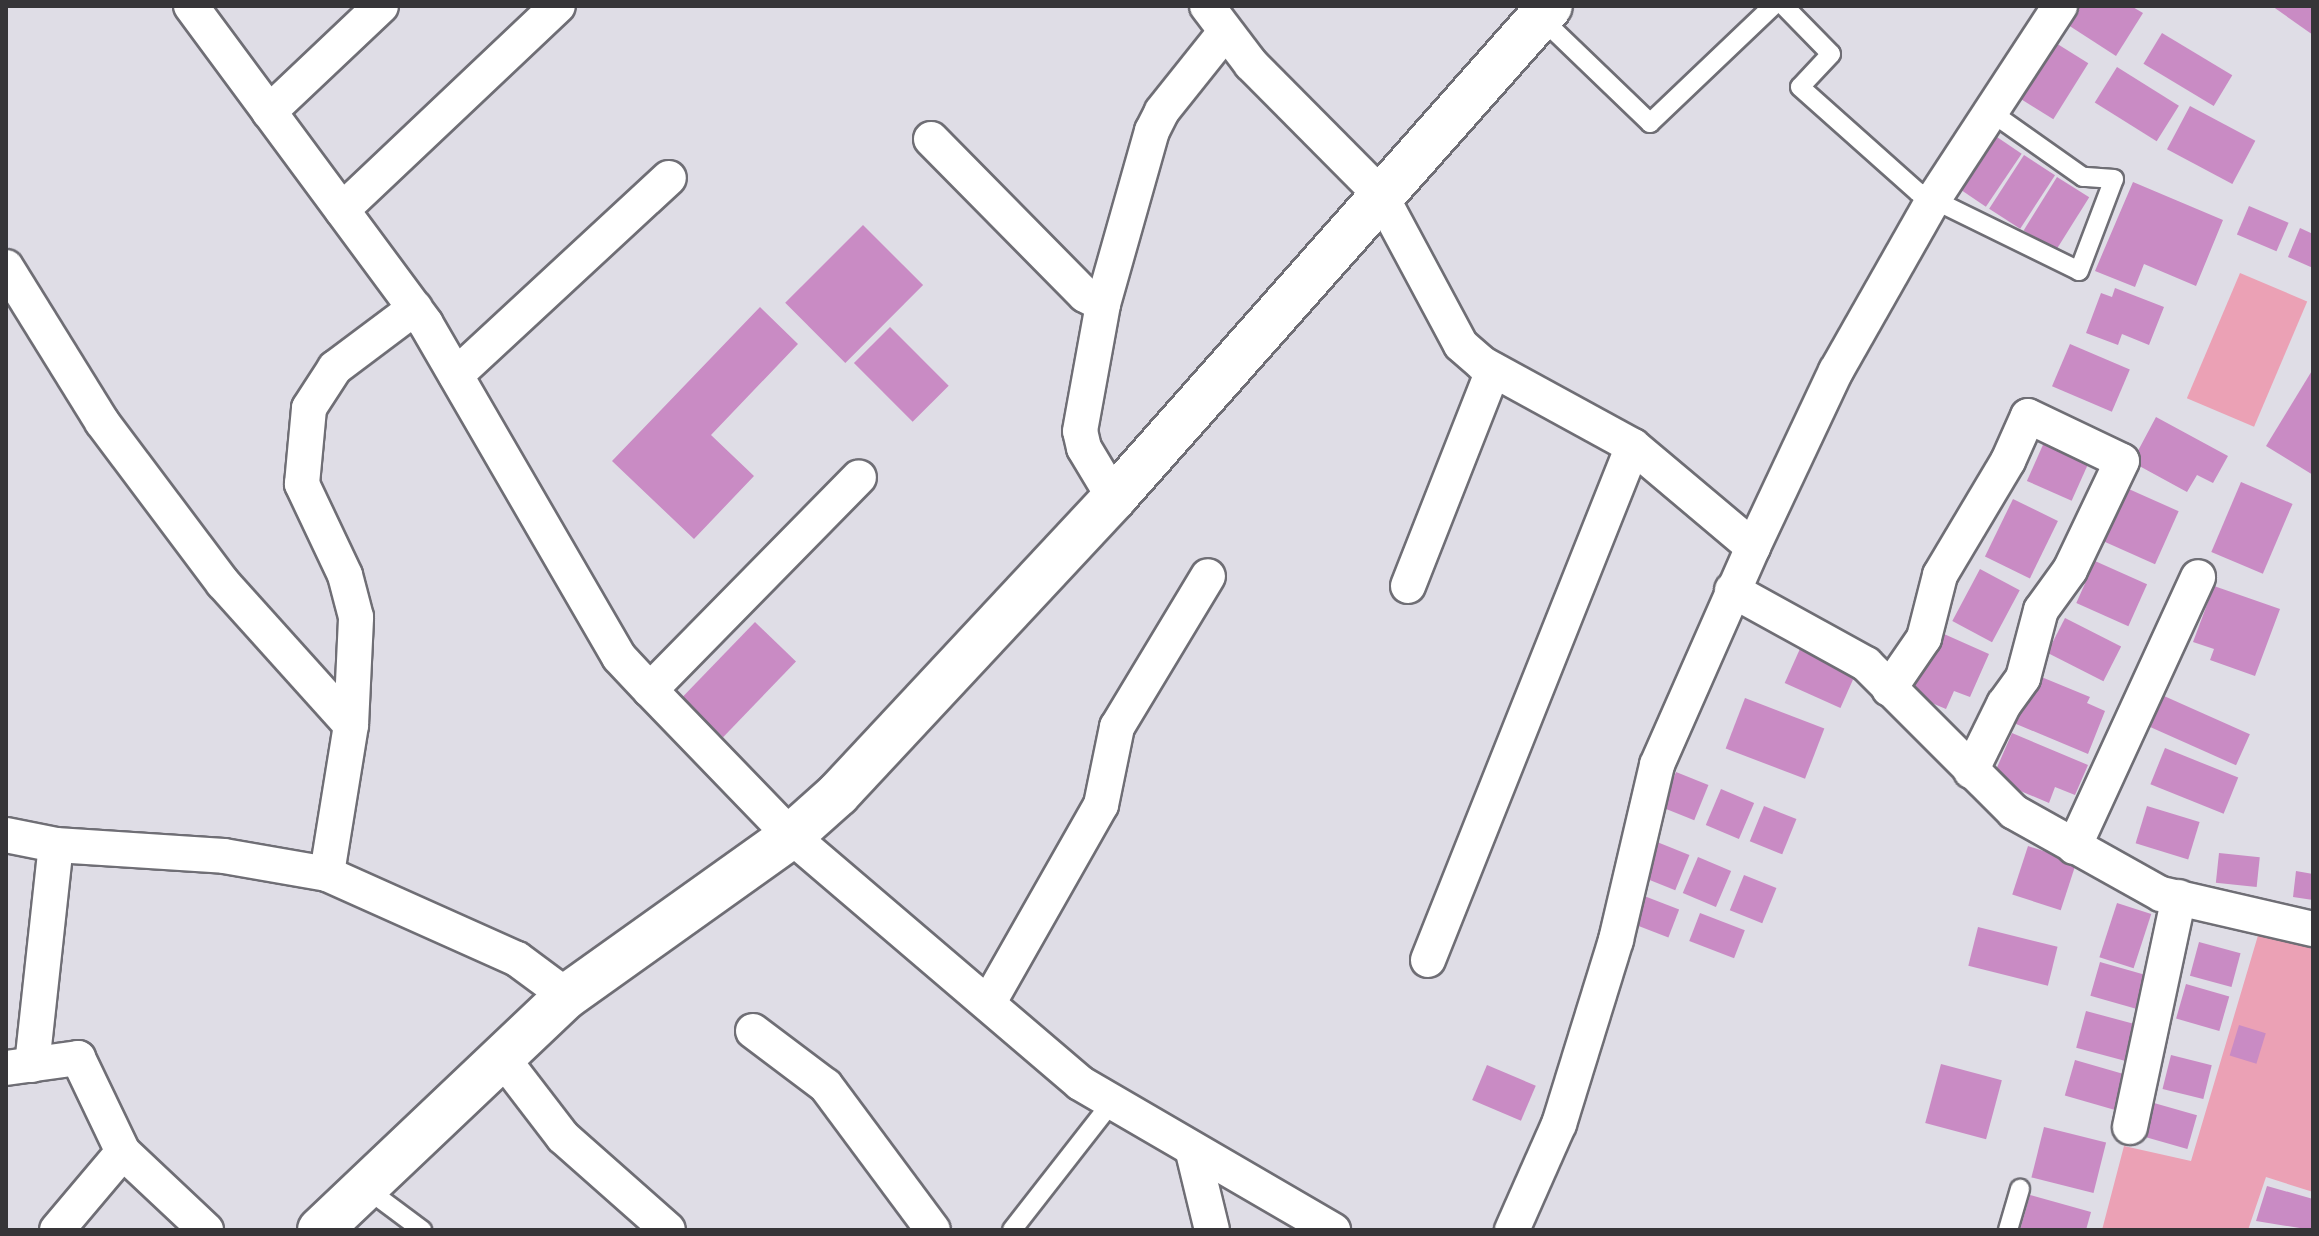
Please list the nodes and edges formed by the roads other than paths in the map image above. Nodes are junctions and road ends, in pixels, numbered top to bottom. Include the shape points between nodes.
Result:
1 (191, 6) edge
2 (381, 6) edge
3 (558, 6) edge
4 (1773, 6) edge
5 (1784, 6) edge
6 (2060, 6) edge
7 (1545, 12) edge
8 (1216, 19) edge
9 (269, 112) junction
10 (1991, 112) junction
11 (931, 139) dead end
12 (669, 178) dead end
13 (1380, 194) junction
14 (1933, 200) junction
15 (342, 210) junction
16 (6, 267) edge
17 (1103, 304) junction
18 (415, 308) junction
19 (1493, 370) junction
20 (456, 375) junction
21 (1633, 446) junction
22 (859, 477) dead end
23 (1114, 498) junction
24 (1753, 547) junction
25 (1208, 576) dead end
26 (2198, 577) dead end
27 (1408, 586) dead end
28 (1732, 590) junction
29 (1889, 689) junction
30 (650, 690) junction
31 (351, 725) junction
32 (1971, 771) junction
33 (6, 835) edge
34 (791, 836) junction
35 (56, 845) junction
36 (2074, 847) junction
37 (327, 874) junction
38 (2179, 897) junction
39 (2313, 929) edge
40 (1428, 960) dead end
41 (567, 996) junction
42 (989, 1002) junction
43 (753, 1031) dead end
44 (500, 1055) junction
45 (19, 1066) edge
46 (1112, 1102) junction
47 (2130, 1127) dead end
48 (123, 1152) junction
49 (1193, 1152) junction
50 (362, 1186) junction
51 (2020, 1189) dead end
52 (662, 1228) edge
53 (57, 1230) edge
54 (206, 1230) edge
55 (320, 1230) edge
56 (422, 1230) edge
57 (933, 1230) edge
58 (1012, 1230) edge
59 (1212, 1230) edge
60 (1333, 1230) edge
61 (1512, 1230) edge
62 (2008, 1230) edge

1 - 9 street
2 - 9 street
3 - 15 street
4 - 7 lane via 1650,123
5 - 14 lane via 1831,54 1800,87
6 - 10 street
7 - 13 street
8 - 13 street
8 - 17 street via 1152,131
9 - 15 street
10 - 14 street
10 - 14 lane via 2083,177 2114,179 2079,271
11 - 17 street via 1085,295
12 - 20 street
13 - 19 street via 1461,345
13 - 23 street
14 - 24 street via 1836,371
15 - 18 street
16 - 31 street via 102,422 223,583
17 - 23 street via 1080,431 1084,448
18 - 20 street
18 - 31 street via 335,368 309,408 302,484 345,575 356,617
19 - 21 street
19 - 27 street
20 - 30 street via 619,657
21 - 24 street
21 - 40 street
22 - 30 street
23 - 34 street via 838,794
24 - 28 street
25 - 42 street via 1117,727 1101,805
26 - 36 street
28 - 29 street via 1866,664
28 - 61 street via 1657,765 1616,940 1559,1124
29 - 32 street
29 - 32 street via 1924,638 1940,575 2008,461 2028,416 2122,461 2070,570 2041,610 2023,678
30 - 34 street
31 - 37 street
32 - 36 street via 2014,812
33 - 35 street
34 - 41 street
34 - 42 street via 876,913
35 - 37 street via 224,856
35 - 45 street
36 - 38 street via 2161,894
37 - 41 street via 517,959
38 - 39 street
38 - 47 street
41 - 44 street
42 - 46 street via 1080,1083
43 - 57 street via 826,1086
44 - 50 street
44 - 52 street via 563,1137
45 - 48 street via 78,1058
46 - 49 street
46 - 58 lane
48 - 53 street
48 - 54 street
49 - 59 street
49 - 60 street
50 - 55 street
50 - 56 lane
51 - 62 lane

